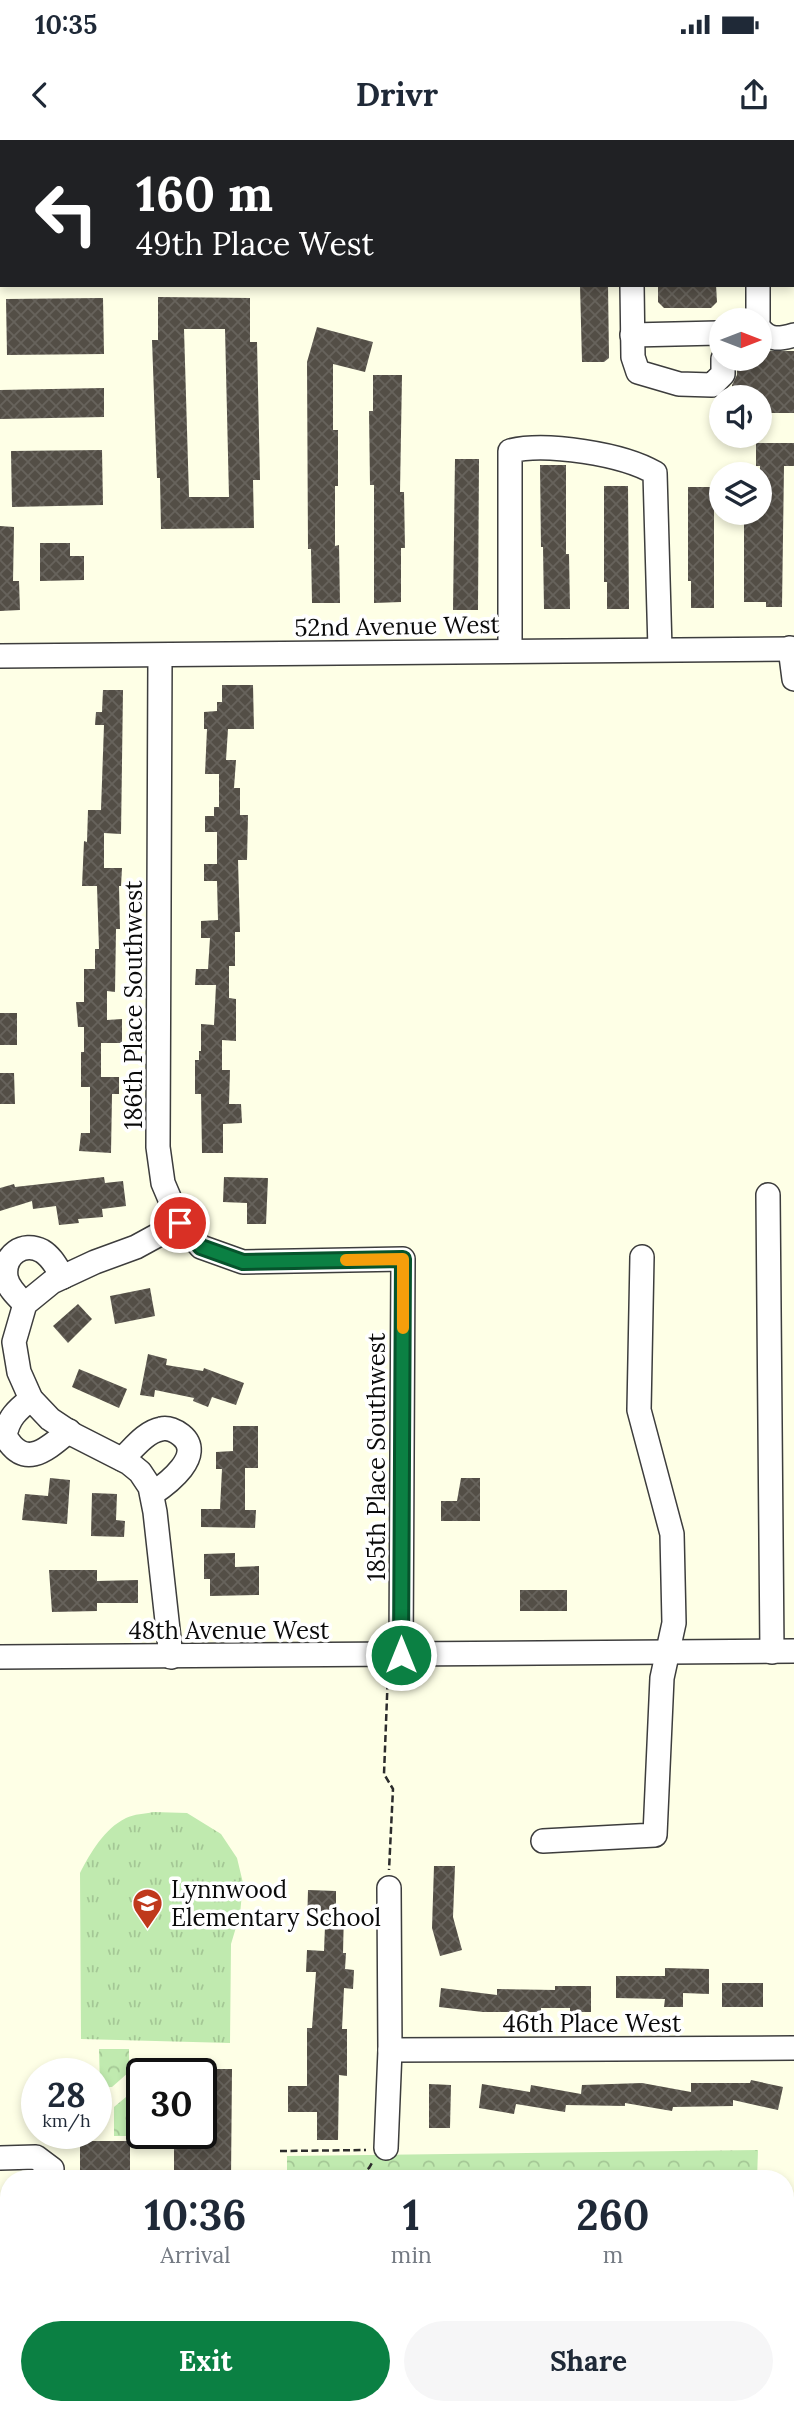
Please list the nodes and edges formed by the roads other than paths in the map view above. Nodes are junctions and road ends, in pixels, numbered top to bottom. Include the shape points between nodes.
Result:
1 (632, 287) edge
2 (758, 287) edge
3 (758, 308) edge
4 (709, 333) edge
5 (632, 335) junction
6 (794, 335) edge
7 (772, 337) edge
8 (723, 371) edge
9 (792, 648) edge
10 (660, 649) junction
11 (510, 651) junction
12 (0, 656) edge
13 (160, 656) junction
14 (794, 679) edge
15 (768, 1195) dead end
16 (180, 1223) junction
17 (642, 1257) dead end
18 (63, 1277) junction
19 (25, 1304) junction
20 (31, 1399) junction
21 (69, 1431) junction
22 (122, 1459) junction
23 (152, 1494) junction
24 (668, 1651) junction
25 (783, 1651) edge
26 (394, 1655) junction
27 (0, 1657) edge
28 (171, 1657) junction
29 (543, 1841) dead end
30 (389, 1888) road end
31 (794, 2048) edge
32 (390, 2050) junction
33 (380, 2149) road end
34 (0, 2158) edge
35 (52, 2169) dead end

1 - 5 street
2 - 3 street
4 - 5 street
5 - 8 street via 632,357 638,372 679,384 712,385
6 - 7 street
9 - 10 street, 52nd Avenue West
9 - 14 street
10 - 11 street, 52nd Avenue West
10 - 11 street via 656,473 578,450 522,448 510,451
11 - 13 street, 52nd Avenue West
12 - 13 street, 52nd Avenue West
13 - 16 street, 186th Place Southwest via 158,1147 163,1183
15 - 25 street
16 - 18 street
16 - 26 street, 185th Place Southwest via 201,1247 243,1262 403,1259
17 - 24 street via 639,1410 672,1534 674,1623
18 - 19 street
18 - 19 street via 43,1252 21,1247 6,1266 6,1279
19 - 20 street via 14,1342 19,1372
20 - 21 street
20 - 21 street via 8,1422 5,1436 12,1449 27,1455 46,1450
21 - 22 street
22 - 23 street via 140,1472
22 - 23 street via 162,1428 185,1438 189,1452 184,1466
23 - 28 street
24 - 25 street, 48th Avenue West
24 - 26 street, 48th Avenue West
24 - 29 street via 662,1678 656,1835
26 - 28 street, 48th Avenue West
27 - 28 street, 48th Avenue West
30 - 32 street
31 - 32 street, 46th Place West
32 - 33 street
34 - 35 street via 36,2157

